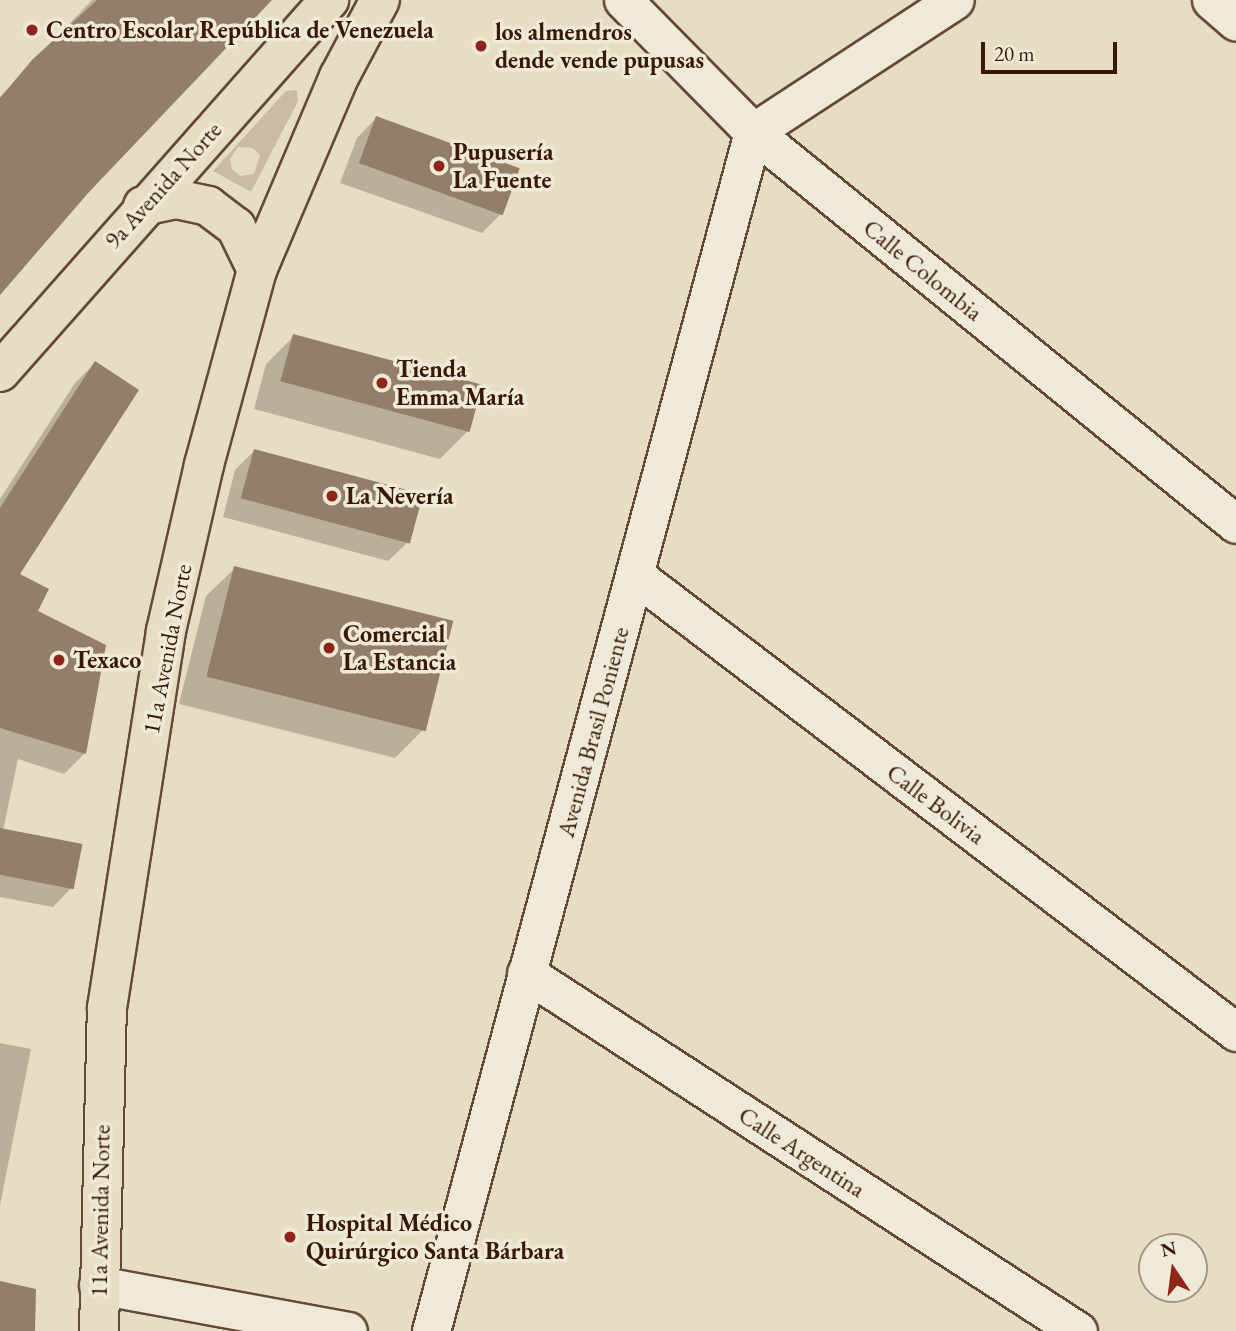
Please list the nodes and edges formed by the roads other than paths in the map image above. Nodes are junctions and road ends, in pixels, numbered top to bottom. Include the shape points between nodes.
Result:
1 (329, 0) edge
2 (380, 0) edge
3 (623, 0) edge
4 (955, 0) edge
5 (1211, 0) edge
6 (1236, 22) edge
7 (753, 132) junction
8 (143, 206) junction
9 (257, 270) junction
10 (0, 372) edge
11 (1236, 524) edge
12 (636, 576) junction
13 (526, 973) junction
14 (1236, 1032) edge
15 (97, 1285) junction
16 (99, 1331) edge
17 (348, 1331) edge
18 (431, 1331) edge
19 (1078, 1331) edge

1 - 8 main road, 9a Avenida Norte
2 - 9 main road, 11a Avenida Norte via 339,77
3 - 7 street, Calle Colombia
4 - 7 street
5 - 6 street
7 - 11 street, Calle Colombia
7 - 12 street, Avenida Brasil Poniente
8 - 9 main road via 176,199 208,206 236,227
8 - 10 main road, 9a Avenida Norte
9 - 15 main road, 11a Avenida Norte via 204,465 166,631 115,954 107,1008
12 - 13 street, Avenida Brasil Poniente
12 - 14 street, Calle Bolivia
13 - 18 street, Avenida Brasil Poniente
13 - 19 street, Calle Argentina
15 - 16 main road, 11a Avenida Norte
15 - 17 street

